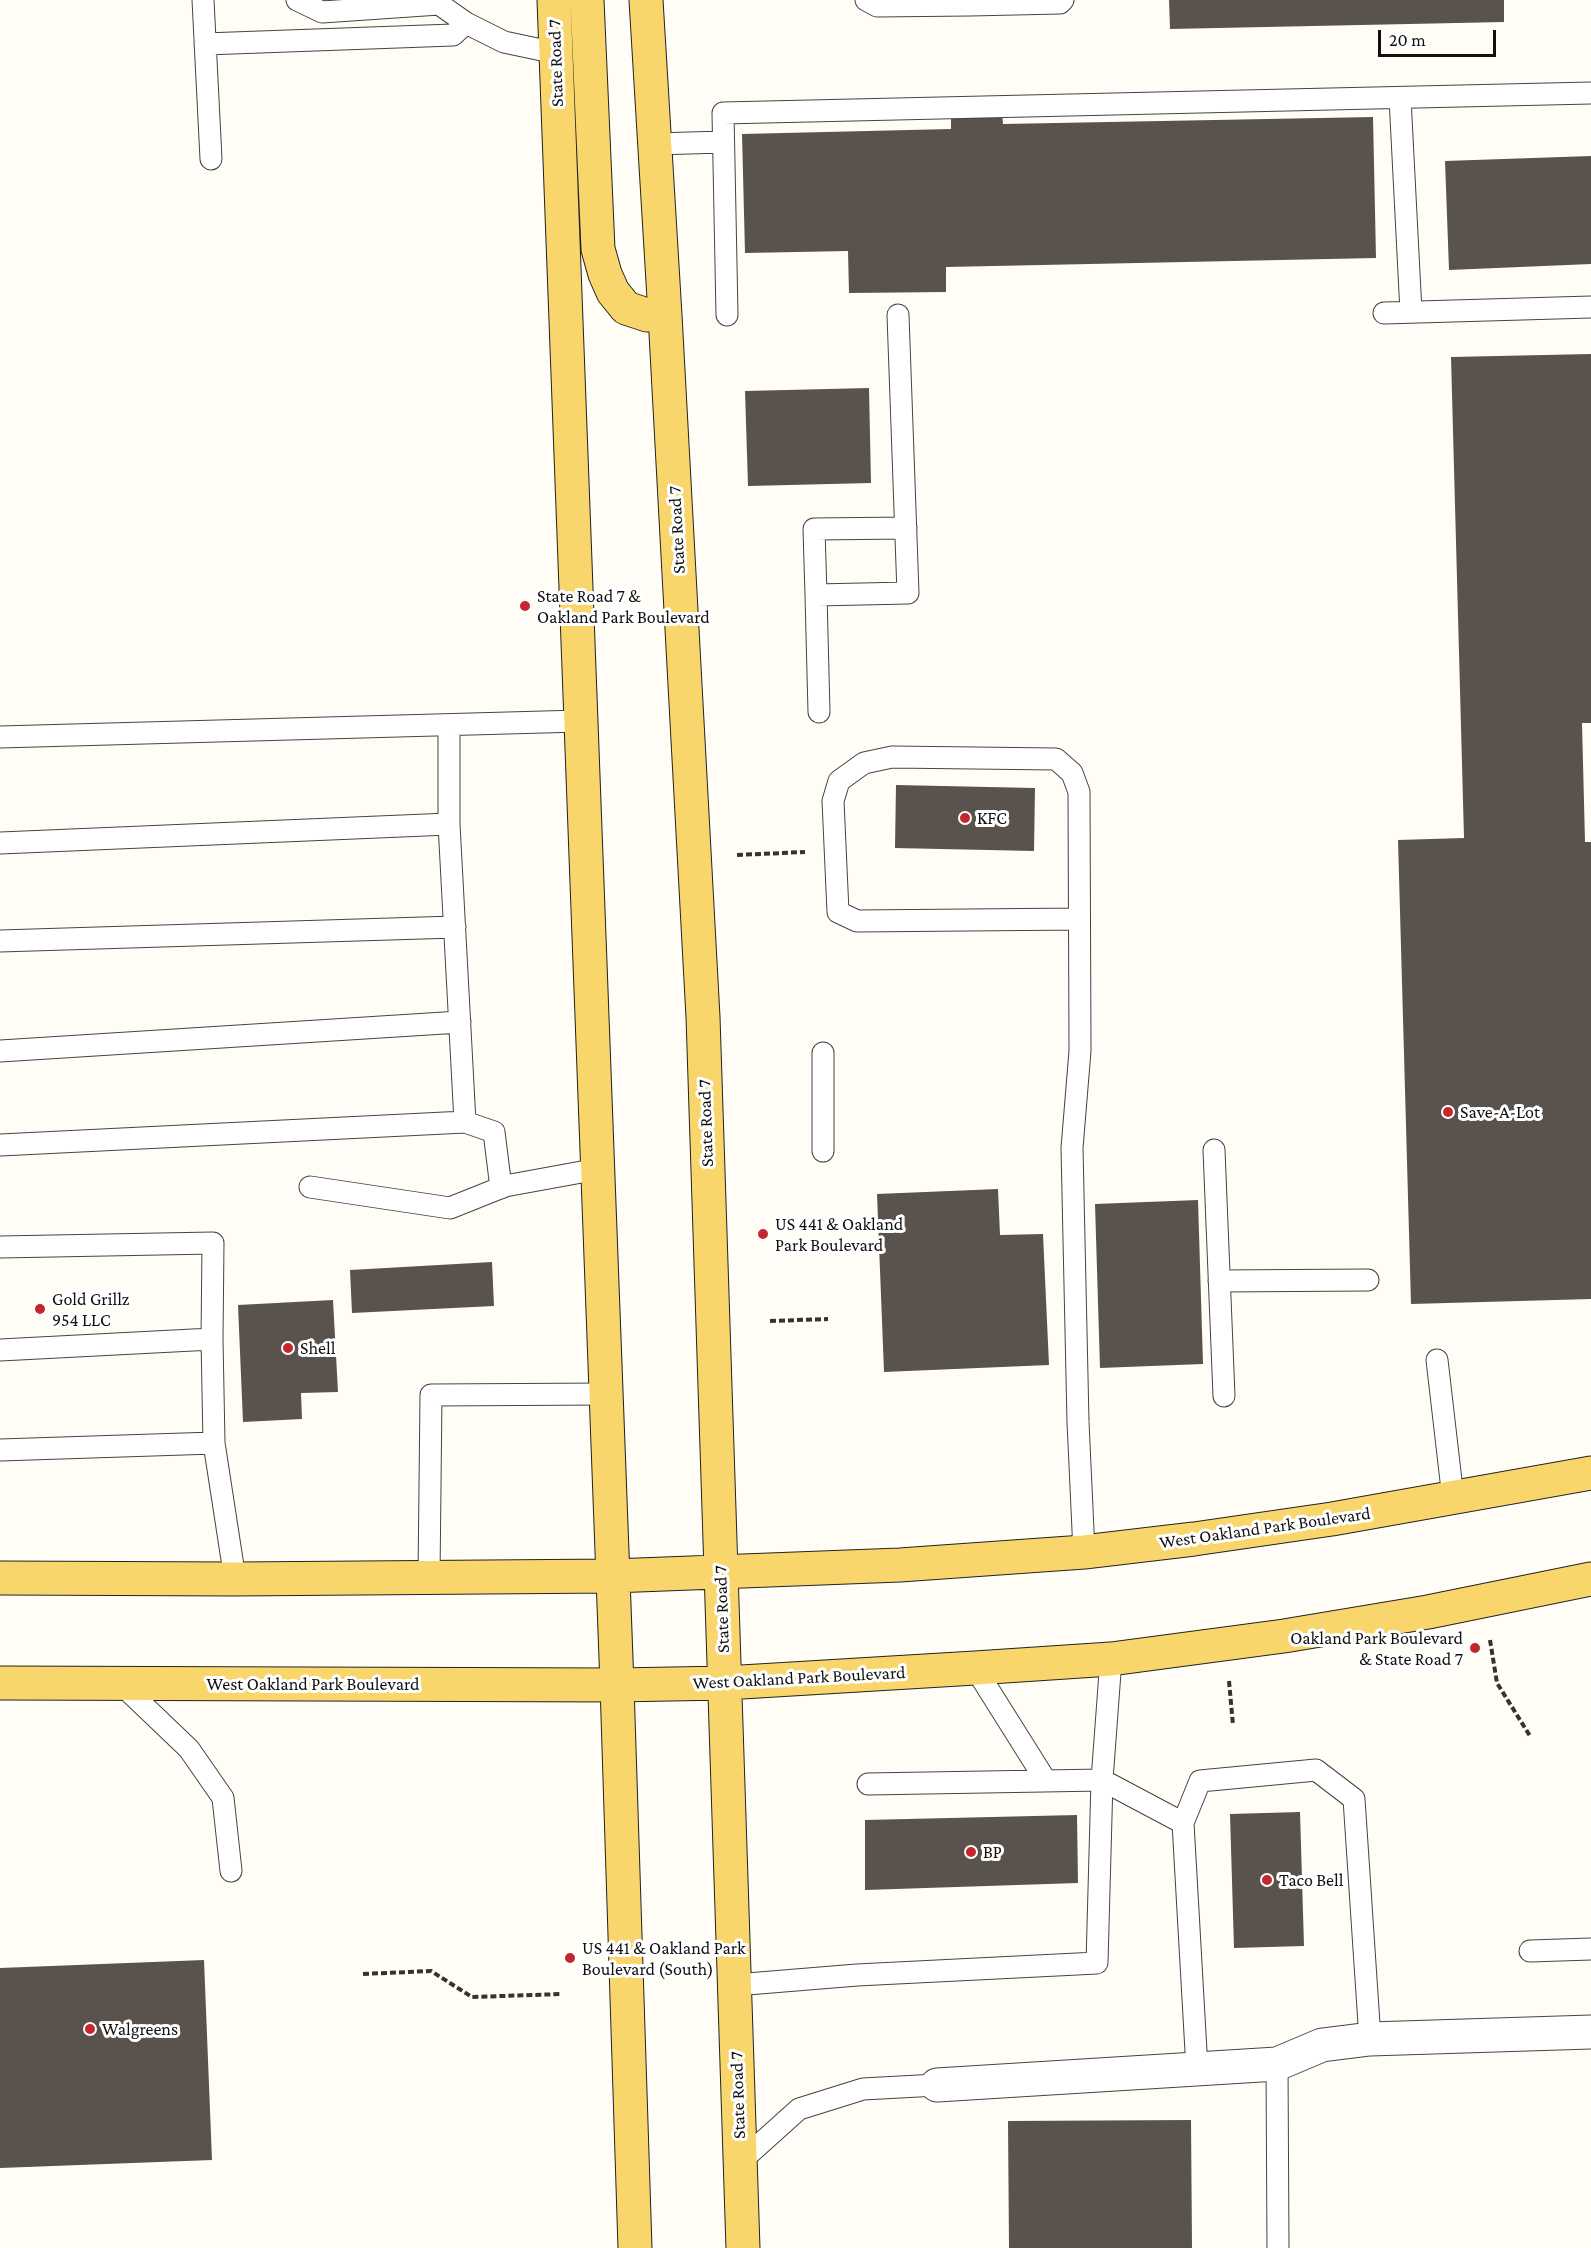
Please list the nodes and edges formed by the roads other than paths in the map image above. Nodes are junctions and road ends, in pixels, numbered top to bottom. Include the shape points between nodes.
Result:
1 (203, 0) edge
2 (297, 0) edge
3 (554, 0) edge
4 (587, 0) edge
5 (646, 0) edge
6 (866, 0) edge
7 (1063, 0) edge
8 (970, 2) edge
9 (466, 23) junction
10 (205, 44) junction
11 (556, 53) junction
12 (1591, 93) edge
13 (1400, 98) junction
14 (723, 142) junction
15 (655, 144) junction
16 (211, 159) dead end
17 (1591, 307) edge
18 (1411, 312) junction
19 (1384, 314) dead end
20 (665, 315) junction
21 (727, 315) dead end
22 (898, 315) dead end
23 (906, 528) junction
24 (816, 596) junction
25 (819, 712) dead end
26 (580, 721) junction
27 (449, 725) junction
28 (0, 737) edge
29 (449, 824) junction
30 (0, 843) edge
31 (1078, 919) junction
32 (455, 927) junction
33 (0, 941) edge
34 (460, 1022) junction
35 (0, 1051) edge
36 (823, 1053) dead end
37 (465, 1122) junction
38 (0, 1145) edge
39 (1214, 1150) dead end
40 (823, 1151) dead end
41 (598, 1169) junction
42 (310, 1187) dead end
43 (501, 1188) junction
44 (0, 1247) edge
45 (1368, 1280) dead end
46 (1219, 1281) junction
47 (212, 1339) junction
48 (0, 1350) edge
49 (1437, 1360) dead end
50 (606, 1394) junction
51 (1224, 1396) dead end
52 (214, 1443) junction
53 (0, 1450) edge
54 (1591, 1473) edge
55 (1453, 1498) junction
56 (1084, 1552) junction
57 (720, 1573) junction
58 (612, 1576) junction
59 (429, 1577) junction
60 (0, 1578) edge
61 (235, 1579) junction
62 (1591, 1580) edge
63 (1112, 1659) junction
64 (975, 1668) junction
65 (0, 1683) edge
66 (725, 1683) junction
67 (121, 1684) junction
68 (617, 1685) junction
69 (1102, 1780) junction
70 (1046, 1781) junction
71 (868, 1784) dead end
72 (1183, 1823) junction
73 (231, 1871) dead end
74 (1591, 1949) edge
75 (1530, 1951) dead end
76 (735, 1985) junction
77 (1591, 2032) edge
78 (1370, 2039) junction
79 (1277, 2064) junction
80 (1197, 2069) junction
81 (937, 2085) joint
82 (740, 2162) junction
83 (635, 2248) edge
84 (743, 2248) edge
85 (1278, 2248) edge

1 - 10 lane
2 - 9 lane via 322,12 439,4
3 - 11 main road, State Road 7
4 - 20 main road via 598,249 613,292 626,308 647,315
5 - 15 main road, State Road 7
6 - 8 lane via 877,6
7 - 8 lane
9 - 10 lane via 453,35
9 - 11 lane via 504,42
10 - 16 lane
11 - 26 main road, State Road 7
12 - 13 lane
13 - 14 lane via 723,113
13 - 18 lane
14 - 15 lane
14 - 21 lane
15 - 20 main road, State Road 7
17 - 18 lane
18 - 19 lane
20 - 57 main road, State Road 7 via 703,1017
22 - 23 lane
23 - 24 lane via 908,593
23 - 24 lane via 814,530
24 - 25 lane
26 - 27 lane
26 - 41 main road, State Road 7
27 - 28 lane
27 - 29 lane
29 - 30 lane
29 - 32 lane
31 - 31 lane via 1079,792 1072,773 1056,759 891,757 864,763 839,781 833,801 838,912 857,921
31 - 56 lane via 1080,1051 1072,1148
32 - 33 lane
32 - 34 lane
34 - 35 lane
34 - 37 lane
36 - 40 lane
37 - 38 lane
37 - 43 lane via 494,1132
39 - 46 lane
41 - 43 lane
41 - 50 main road, State Road 7
42 - 43 lane via 450,1208
44 - 47 lane via 213,1243
45 - 46 lane
46 - 51 lane
47 - 48 lane
47 - 52 lane
49 - 55 lane
50 - 58 main road, State Road 7
50 - 59 lane via 431,1395
52 - 53 lane
52 - 61 lane
54 - 55 main road, West Oakland Park Boulevard
55 - 56 main road, West Oakland Park Boulevard via 1320,1521
56 - 57 main road, West Oakland Park Boulevard
57 - 58 main road, West Oakland Park Boulevard
57 - 66 main road, State Road 7
58 - 59 main road, West Oakland Park Boulevard
58 - 68 main road, State Road 7
59 - 61 main road, West Oakland Park Boulevard
60 - 61 main road, West Oakland Park Boulevard
62 - 63 main road, West Oakland Park Boulevard via 1284,1636
63 - 64 main road, West Oakland Park Boulevard
63 - 69 lane
64 - 66 main road, West Oakland Park Boulevard
64 - 70 lane
65 - 67 main road, West Oakland Park Boulevard
66 - 68 main road, West Oakland Park Boulevard
66 - 76 main road, State Road 7
67 - 68 main road, West Oakland Park Boulevard
67 - 73 lane via 189,1749 223,1798
68 - 83 main road, State Road 7
69 - 70 lane
69 - 72 lane
69 - 76 lane via 1097,1963
70 - 71 lane
72 - 78 lane via 1200,1781 1317,1770 1354,1799
72 - 80 lane
74 - 75 lane
76 - 82 main road, State Road 7
77 - 78 street
78 - 79 street via 1322,2045
79 - 80 street
79 - 85 lane
80 - 81 street
81 - 82 lane via 863,2089 799,2109
82 - 84 main road, State Road 7

